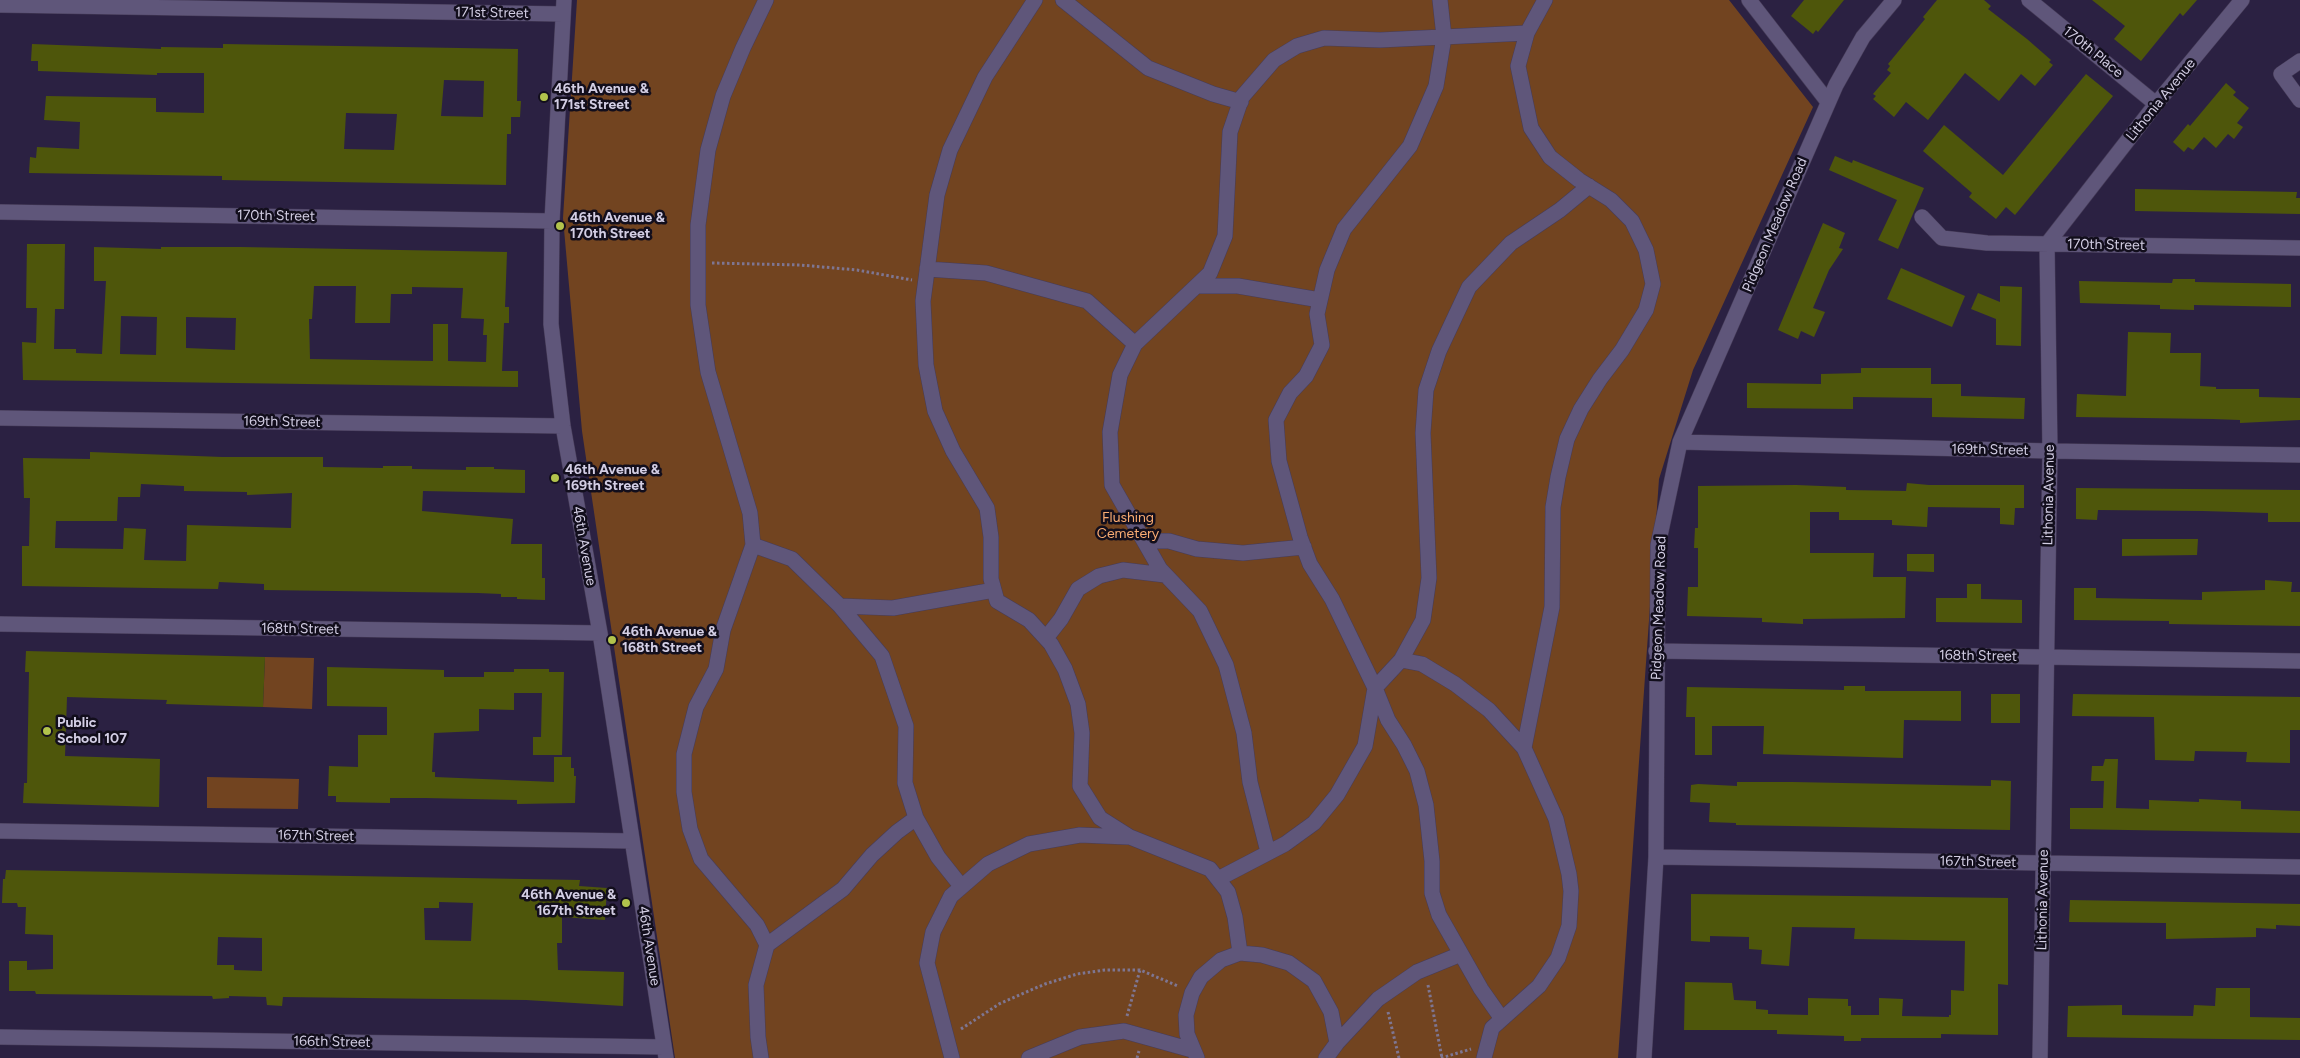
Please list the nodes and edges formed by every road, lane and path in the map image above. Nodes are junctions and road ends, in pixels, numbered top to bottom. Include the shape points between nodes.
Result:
1 (766, 0) edge
2 (1035, 0) edge
3 (1063, 0) edge
4 (1440, 0) edge
5 (1545, 0) edge
6 (1749, 0) edge
7 (1894, 0) edge
8 (2029, 0) edge
9 (2242, 0) edge
10 (0, 5) edge
11 (564, 7) edge
12 (1527, 34) junction
13 (1444, 37) junction
14 (2300, 61) edge
15 (2300, 100) edge
16 (1241, 102) junction
17 (1828, 102) junction
18 (2156, 104) junction
19 (1589, 186) junction
20 (0, 212) edge
21 (1922, 217) dead end
22 (552, 220) junction
23 (2047, 244) junction
24 (2300, 248) edge
25 (698, 263) junction
26 (926, 276) junction
27 (1197, 286) junction
28 (1320, 300) junction
29 (1136, 344) junction
30 (0, 418) edge
31 (563, 426) junction
32 (1680, 442) junction
33 (2050, 451) junction
34 (2300, 455) edge
35 (1144, 540) junction
36 (753, 546) junction
37 (1304, 547) junction
38 (1166, 575) junction
39 (994, 590) junction
40 (840, 606) junction
41 (0, 624) edge
42 (600, 634) junction
43 (1046, 638) junction
44 (1656, 651) junction
45 (2047, 658) junction
46 (1402, 660) junction
47 (2300, 661) edge
48 (1376, 688) junction
49 (1524, 748) junction
50 (916, 818) junction
51 (0, 830) edge
52 (1130, 837) junction
53 (632, 841) junction
54 (1268, 852) junction
55 (1656, 857) junction
56 (2043, 863) junction
57 (2300, 867) edge
58 (1218, 879) junction
59 (961, 886) junction
60 (767, 944) junction
61 (1240, 953) junction
62 (1461, 954) junction
63 (1425, 969) junction
64 (1140, 970) junction
65 (1192, 993) junction
66 (1384, 996) junction
67 (1502, 1019) junction
68 (1124, 1031) junction
69 (0, 1037) edge
70 (947, 1039) junction
71 (1337, 1043) junction
72 (1485, 1051) edge
73 (665, 1053) edge
74 (1194, 1054) edge
75 (761, 1058) edge
76 (952, 1058) edge
77 (1029, 1058) edge
78 (1326, 1058) edge
79 (1398, 1058) edge
80 (1442, 1058) edge
81 (1644, 1058) edge
82 (2040, 1058) edge

1 - 25 street via 723,96 708,150 698,225
2 - 26 street via 985,77 950,150 937,195
3 - 16 street via 1148,68
4 - 13 street
5 - 12 street
6 - 17 street
7 - 17 street, Pidgeon Meadow Road via 1863,37
8 - 18 street, 170th Place
9 - 18 street, Lithonia Avenue
10 - 11 street, 171st Street
11 - 22 street, 46th Avenue
12 - 13 street
12 - 19 street via 1518,66 1530,128 1550,157
13 - 16 street via 1310,41 1274,60
13 - 28 street via 1436,86 1410,146 1344,229 1327,270
14 - 15 street via 2281,74
16 - 27 street via 1230,132 1225,236 1210,273
17 - 32 street, Pidgeon Meadow Road
18 - 23 street, Lithonia Avenue
19 - 46 street via 1511,243 1469,287 1439,351 1426,390 1423,433 1429,578 1423,620
19 - 49 street via 1611,200 1632,221 1646,250 1653,284 1646,310 1581,409 1567,439 1553,508 1552,607
20 - 22 street, 170th Street
21 - 23 street, 170th Street via 1942,238
22 - 31 street, 46th Avenue via 551,324
23 - 24 street, 170th Street
23 - 33 street, Lithonia Avenue
25 - 26 path via 800,265
25 - 36 street via 698,305 708,372 750,513
26 - 29 street via 986,273 1087,301
26 - 39 street via 923,301 926,364 935,411 987,508
27 - 28 street via 1238,286
27 - 29 street
28 - 37 street via 1317,314 1322,345 1306,376 1290,392 1276,420 1279,461
29 - 35 street via 1120,375 1110,432 1112,485
30 - 31 street, 169th Street
31 - 42 street, 46th Avenue
32 - 33 street, 169th Street
32 - 44 street, Pidgeon Meadow Road via 1658,545
33 - 34 street, 169th Street
33 - 45 street, Lithonia Avenue
35 - 37 street via 1243,553
35 - 38 street
36 - 40 street via 792,559
36 - 60 street via 723,630 716,670 696,707 684,754 684,792 690,829 701,859 757,925
37 - 48 street
38 - 43 street via 1123,570 1099,576 1078,589
38 - 54 street via 1200,611 1226,665 1244,733 1250,782
39 - 40 street via 893,608
39 - 43 street via 997,601 1029,620
40 - 50 street via 882,656 896,692 906,726 905,783
41 - 42 street, 168th Street
42 - 53 street, 46th Avenue
43 - 52 street via 1064,668 1078,704 1082,734 1080,786 1100,818
44 - 45 street, 168th Street
44 - 55 street, Pidgeon Meadow Road
45 - 47 street, 168th Street
45 - 56 street, Lithonia Avenue
46 - 48 street
46 - 49 street via 1422,664 1455,684 1490,710
48 - 54 street via 1365,746 1338,795 1314,823 1286,844
48 - 62 street via 1388,720 1417,771 1428,823 1432,893 1439,915
49 - 67 street via 1556,819 1569,874 1571,908 1564,942 1550,970 1533,992
50 - 59 street via 938,857
50 - 60 street via 872,855 843,889
51 - 53 street, 167th Street
52 - 58 street via 1210,869
52 - 59 street via 1080,835 1029,844 988,864
53 - 73 street, 46th Avenue
54 - 58 street
55 - 56 street, 167th Street
55 - 81 street, Pidgeon Meadow Road
56 - 57 street, 167th Street
56 - 82 street, Lithonia Avenue
58 - 61 street via 1228,892
59 - 70 street via 951,896 933,932 927,963
60 - 75 street via 756,985
61 - 65 street via 1221,960 1201,977
61 - 71 street via 1289,963 1314,981 1331,1012
62 - 63 street
62 - 67 street
63 - 66 street
63 - 80 path
64 - 65 path
64 - 68 path
64 - 70 path via 1105,970 1060,979 999,1004
65 - 74 street via 1186,1015 1187,1034
66 - 71 street
66 - 79 path
67 - 72 street via 1492,1028
68 - 74 street
68 - 77 street via 1080,1037
69 - 73 street, 166th Street
70 - 76 street
71 - 78 street
72 - 80 path

